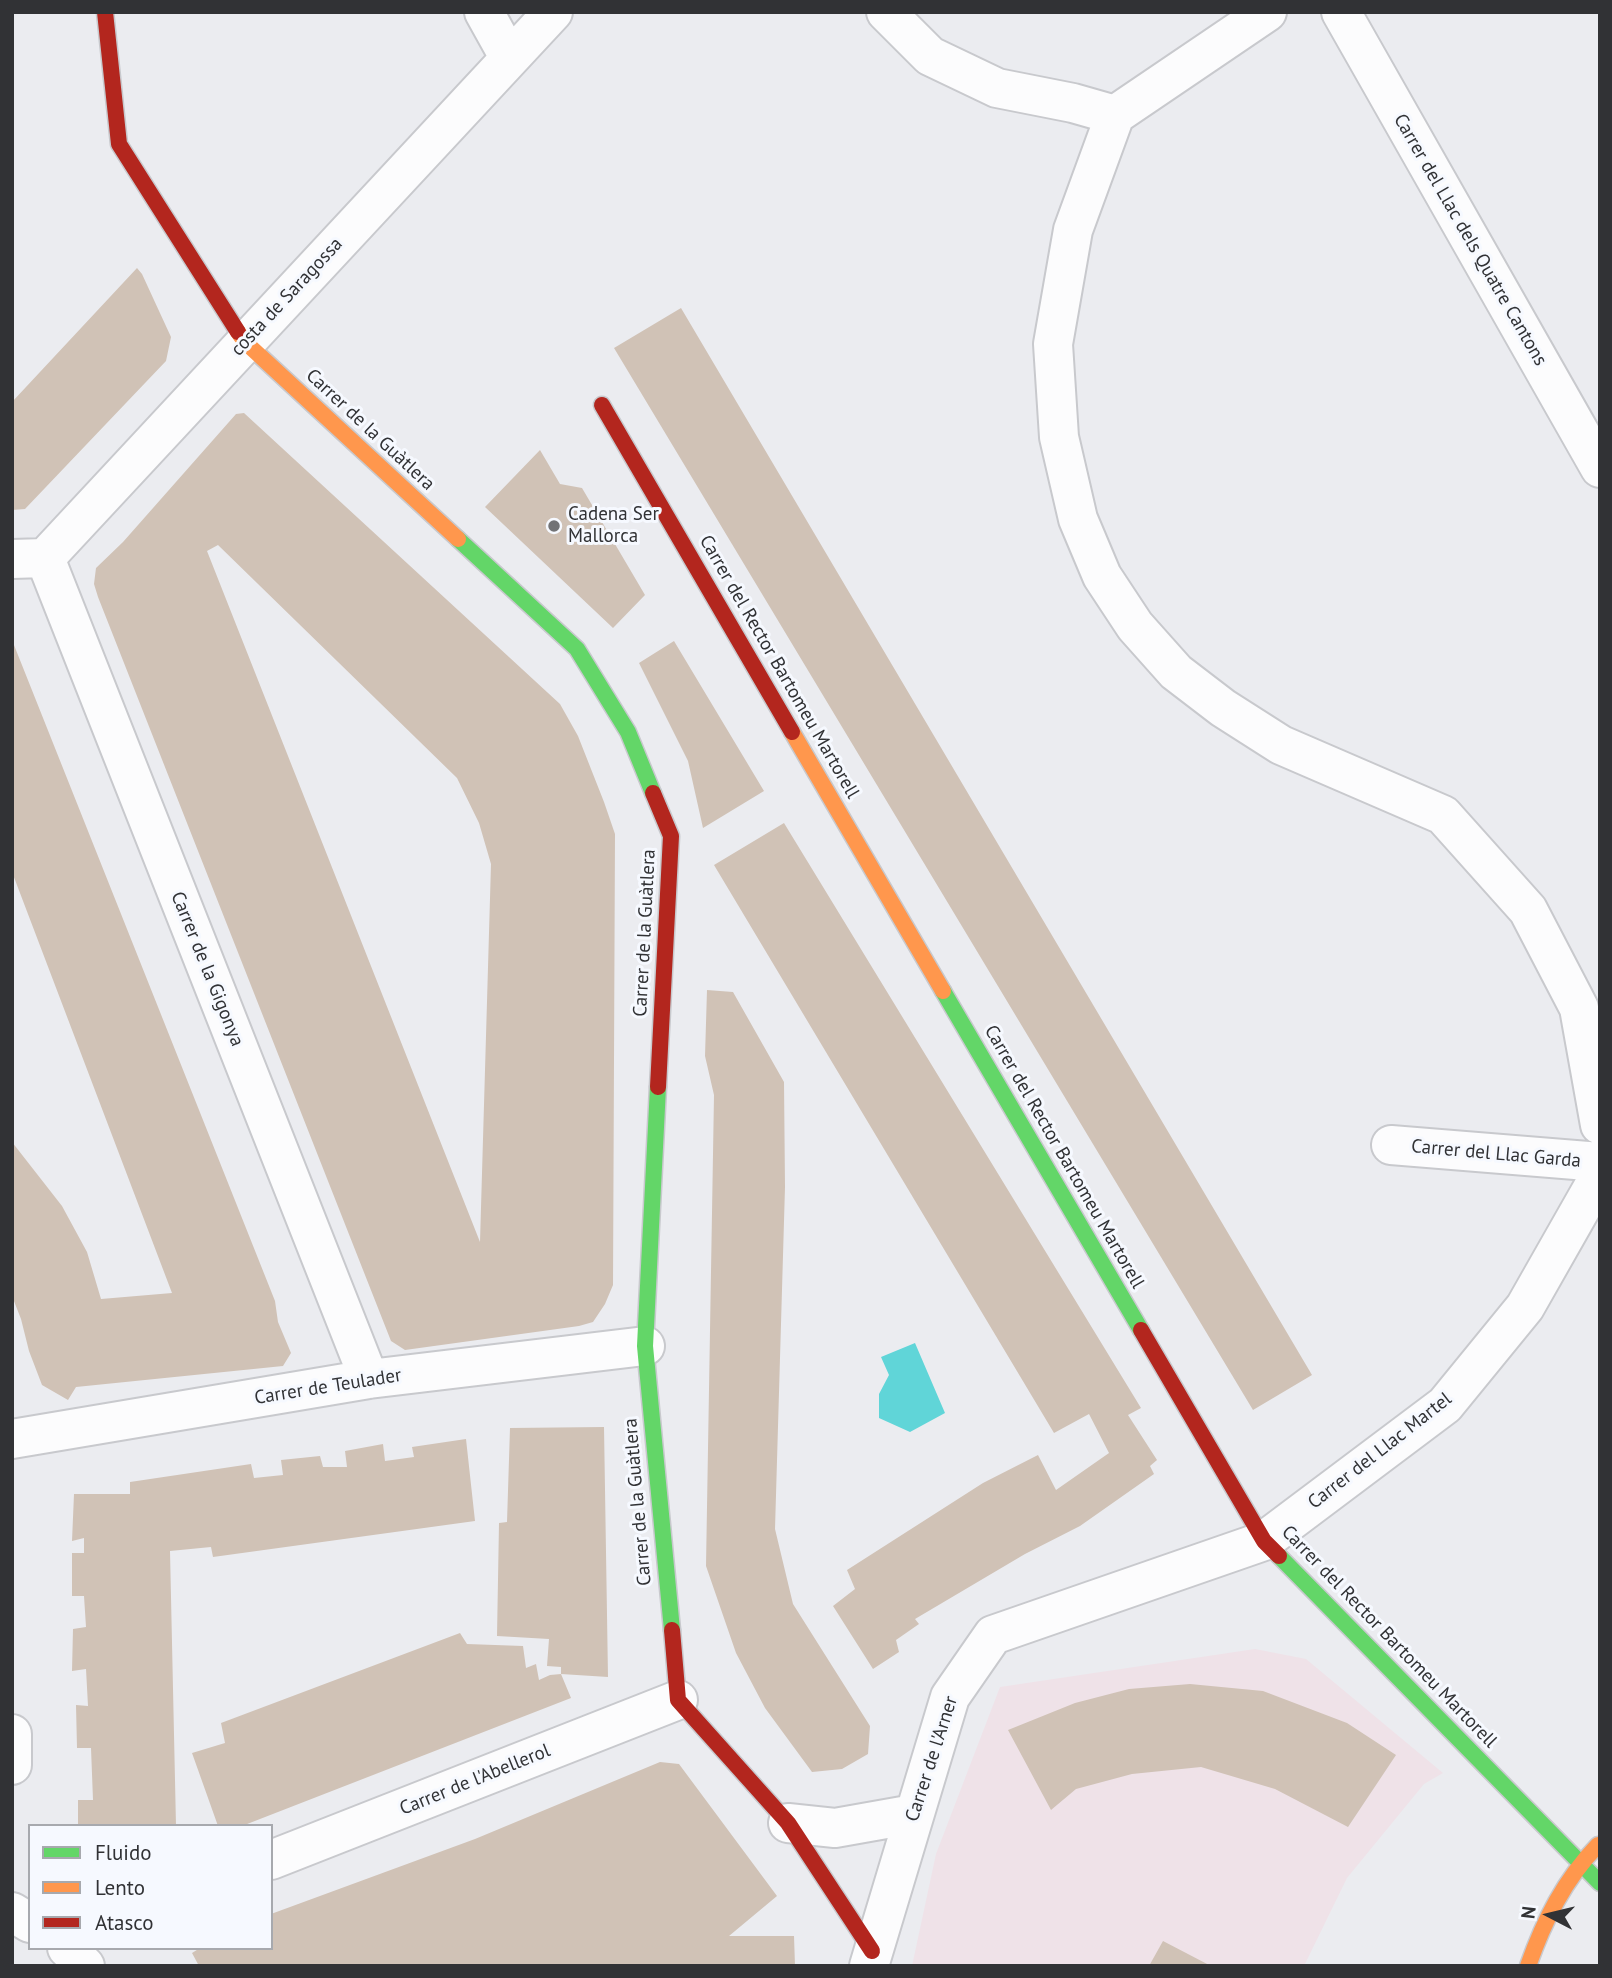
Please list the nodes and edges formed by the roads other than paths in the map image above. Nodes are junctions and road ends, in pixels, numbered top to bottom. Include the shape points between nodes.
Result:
1 (106, 12) edge
2 (484, 12) edge
3 (553, 12) edge
4 (886, 12) edge
5 (1268, 12) edge
6 (1341, 12) edge
7 (509, 57) junction
8 (1115, 115) junction
9 (245, 342) junction
10 (602, 405) dead end
11 (1600, 468) edge
12 (29, 558) edge
13 (1600, 1125) edge
14 (1391, 1145) dead end
15 (1600, 1163) edge
16 (1600, 1175) edge
17 (645, 1346) junction
18 (369, 1379) junction
19 (12, 1439) edge
20 (1264, 1541) junction
21 (678, 1700) junction
22 (12, 1734) edge
23 (12, 1765) edge
24 (914, 1814) junction
25 (788, 1823) junction
26 (1600, 1843) edge
27 (273, 1859) edge
28 (1580, 1862) junction
29 (1600, 1883) edge
30 (12, 1912) edge
31 (28, 1922) edge
32 (68, 1950) edge
33 (870, 1958) edge
34 (85, 1966) edge
35 (1528, 1966) edge

1 - 9 street, Carrer de la Guàtlera via 119,144
2 - 7 street
3 - 7 street, costa de Saragossa
4 - 8 street via 930,56 997,88
5 - 8 street
6 - 11 street, Carrer del Llac dels Quatre Cantons
7 - 9 street, costa de Saragossa
8 - 13 street via 1073,230 1053,344 1059,437 1078,519 1102,576 1135,626 1176,672 1223,708 1281,745 1443,815 1528,910 1579,1008
9 - 12 street, costa de Saragossa
9 - 17 street, Carrer de la Guàtlera via 577,649 628,732 671,835
10 - 20 street, Carrer del Rector Bartomeu Martorell
12 - 18 street, Carrer de la Gigonya
14 - 15 street, Carrer del Llac Garda
16 - 20 street, Carrer del Llac Martel via 1525,1307 1445,1405
17 - 18 street, Carrer de Teulader
17 - 21 street, Carrer de la Guàtlera
18 - 19 street, Carrer de Teulader
20 - 24 street, Carrer de l'Arner via 993,1635 950,1697
20 - 28 street, Carrer del Rector Bartomeu Martorell
21 - 25 street
21 - 27 street, Carrer de l'Abellerol
22 - 23 street
24 - 25 street via 835,1828
24 - 33 street, Carrer de l'Arner
25 - 33 street
26 - 28 street
28 - 29 street, Carrer del Rector Bartomeu Martorell
28 - 35 street via 1538,1935
30 - 31 street
32 - 34 street

